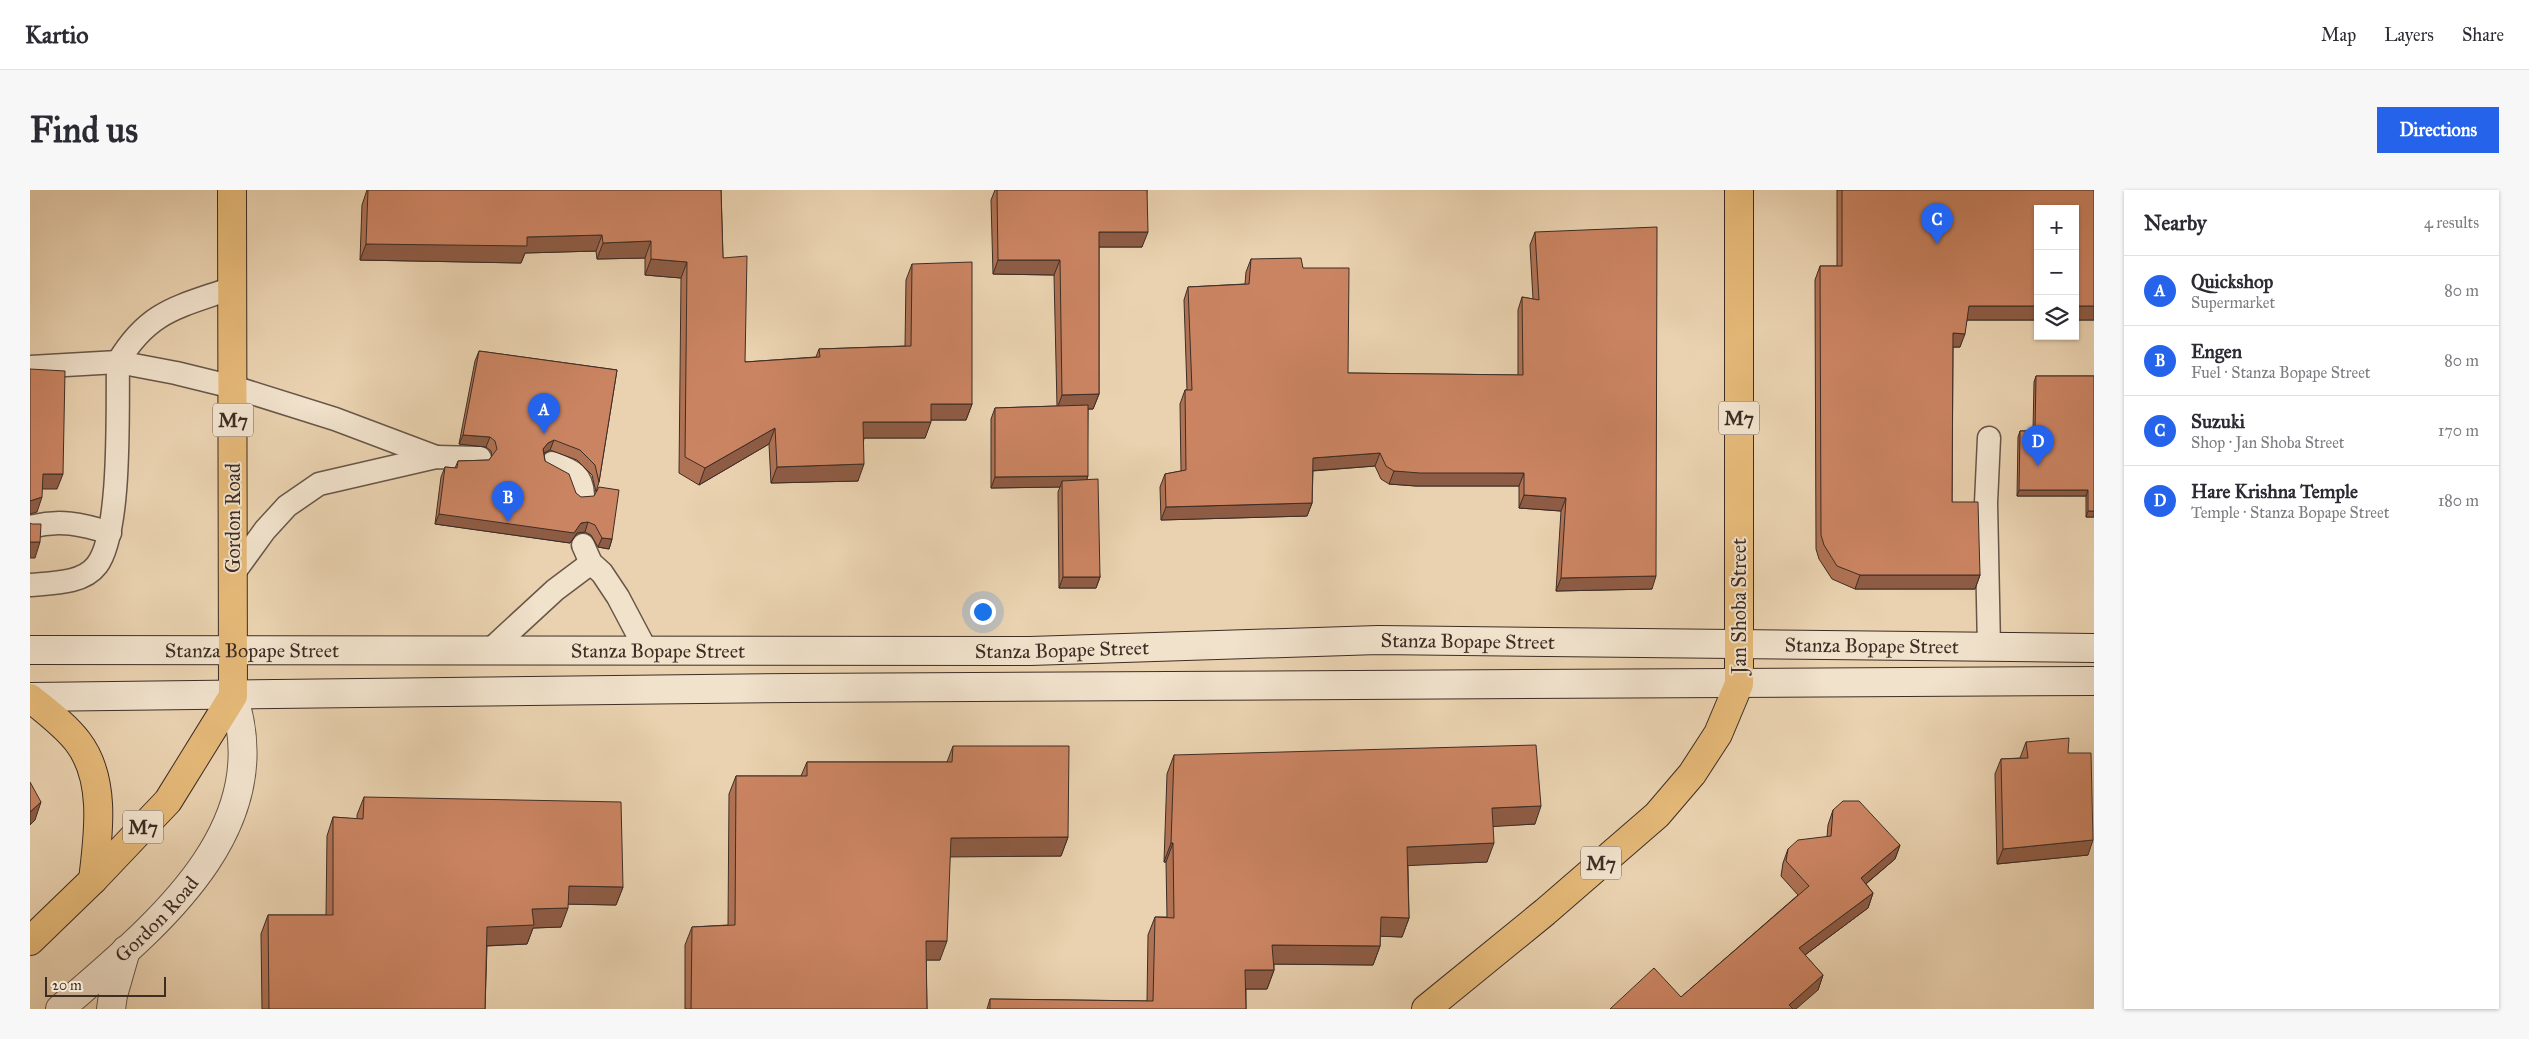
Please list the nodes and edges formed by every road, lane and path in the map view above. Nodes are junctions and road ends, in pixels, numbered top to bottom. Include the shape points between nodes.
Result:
1 (232, 190) edge
2 (1739, 190) edge
3 (232, 288) junction
4 (118, 362) junction
5 (30, 367) edge
6 (232, 387) junction
7 (1989, 438) dead end
8 (436, 457) junction
9 (480, 458) edge
10 (552, 463) edge
11 (583, 495) edge
12 (30, 527) edge
13 (110, 533) junction
14 (234, 574) junction
15 (30, 585) edge
16 (1740, 646) junction
17 (1989, 648) junction
18 (2094, 648) edge
19 (30, 650) edge
20 (234, 650) junction
21 (490, 650) junction
22 (646, 650) junction
23 (2094, 681) edge
24 (1739, 684) junction
25 (234, 696) junction
26 (30, 698) edge
27 (93, 880) junction
28 (30, 941) edge
29 (126, 948) junction
30 (60, 1009) edge
31 (111, 1009) edge
32 (1426, 1009) edge

1 - 3 main road, Gordon Road / M7
2 - 16 main road, Jan Shoba Street / M7
3 - 4 lane via 153,319 136,334
3 - 6 main road, Gordon Road / M7
4 - 5 lane
4 - 6 lane
4 - 13 lane via 115,486
6 - 8 lane via 335,419
6 - 14 main road, Gordon Road / M7
7 - 17 lane via 1986,503
8 - 9 lane
8 - 14 lane via 319,484 301,494 265,530
10 - 11 lane via 576,472
12 - 13 lane via 68,522
13 - 15 lane via 97,566 86,574 64,582
14 - 20 main road, Gordon Road / M7
16 - 17 main road, Stanza Bopape Street
16 - 22 main road, Stanza Bopape Street via 1378,640 1030,651
16 - 24 main road, Jan Shoba Street / M7
17 - 18 main road, Stanza Bopape Street
19 - 20 main road, Stanza Bopape Street
20 - 21 main road, Stanza Bopape Street
20 - 25 main road, Gordon Road / M7
21 - 22 main road, Stanza Bopape Street
21 - 22 lane via 555,590 587,554 608,582
23 - 24 main road, Stanza Bopape Street
24 - 25 main road, Stanza Bopape Street via 803,688
24 - 32 main road, Jan Shoba Street / M7 via 1718,734 1692,774 1657,815
25 - 26 main road, Stanza Bopape Street
25 - 27 main road, M7 via 168,801
25 - 29 main road, Gordon Road via 241,718 244,751 234,811 198,874 171,906
26 - 27 main road via 79,743 89,764 98,818
27 - 28 main road, M7
29 - 30 main road, Gordon Road
29 - 31 main road

